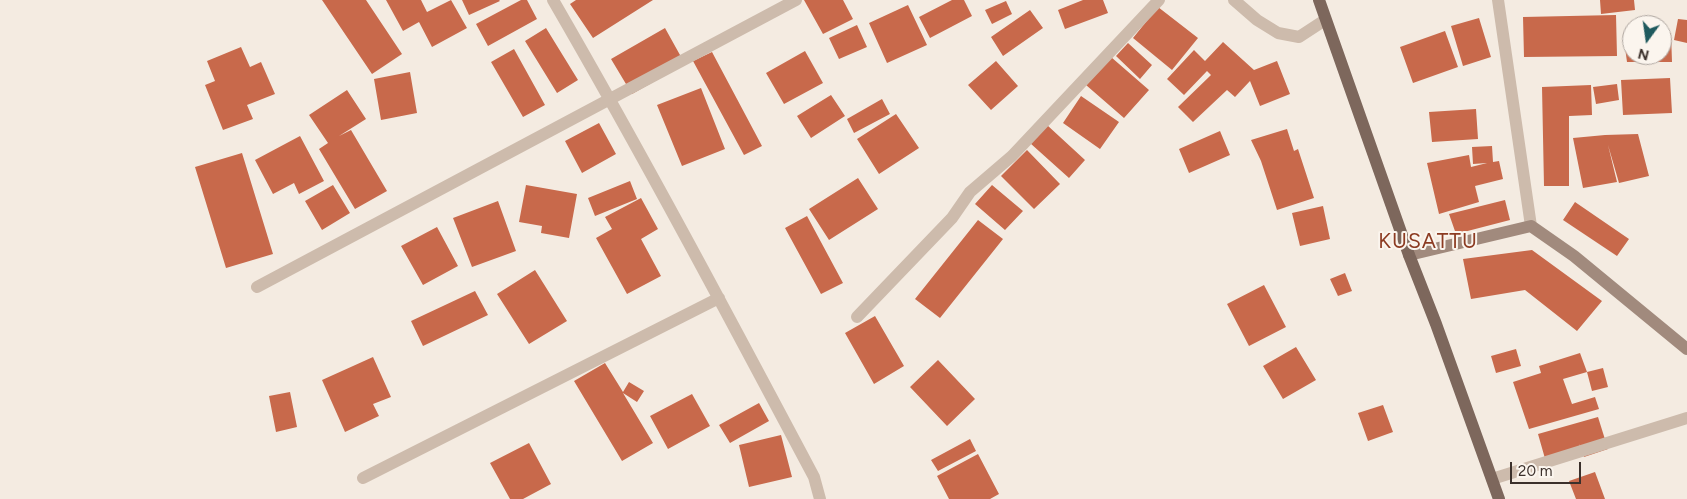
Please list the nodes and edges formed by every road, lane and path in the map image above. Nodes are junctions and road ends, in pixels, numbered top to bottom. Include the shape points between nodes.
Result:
1 (553, 0) edge
2 (796, 0) edge
3 (1158, 0) edge
4 (1234, 0) edge
5 (1319, 0) edge
6 (1498, 0) edge
7 (1325, 20) junction
8 (611, 100) junction
9 (1531, 226) junction
10 (1409, 255) junction
11 (256, 287) dead end
12 (719, 298) junction
13 (857, 317) dead end
14 (1687, 349) edge
15 (1687, 418) edge
16 (363, 478) dead end
17 (1492, 480) junction
18 (820, 499) edge
19 (1499, 499) edge

1 - 8 street
2 - 8 street
3 - 13 street via 1012,156 970,192 952,218
4 - 7 street via 1278,33 1299,37
5 - 7 main road
6 - 9 street
7 - 10 main road
8 - 11 street
8 - 12 street
9 - 10 street
9 - 14 street via 1574,256
10 - 17 main road
12 - 16 street
12 - 18 street via 814,477
15 - 17 street
17 - 19 main road

